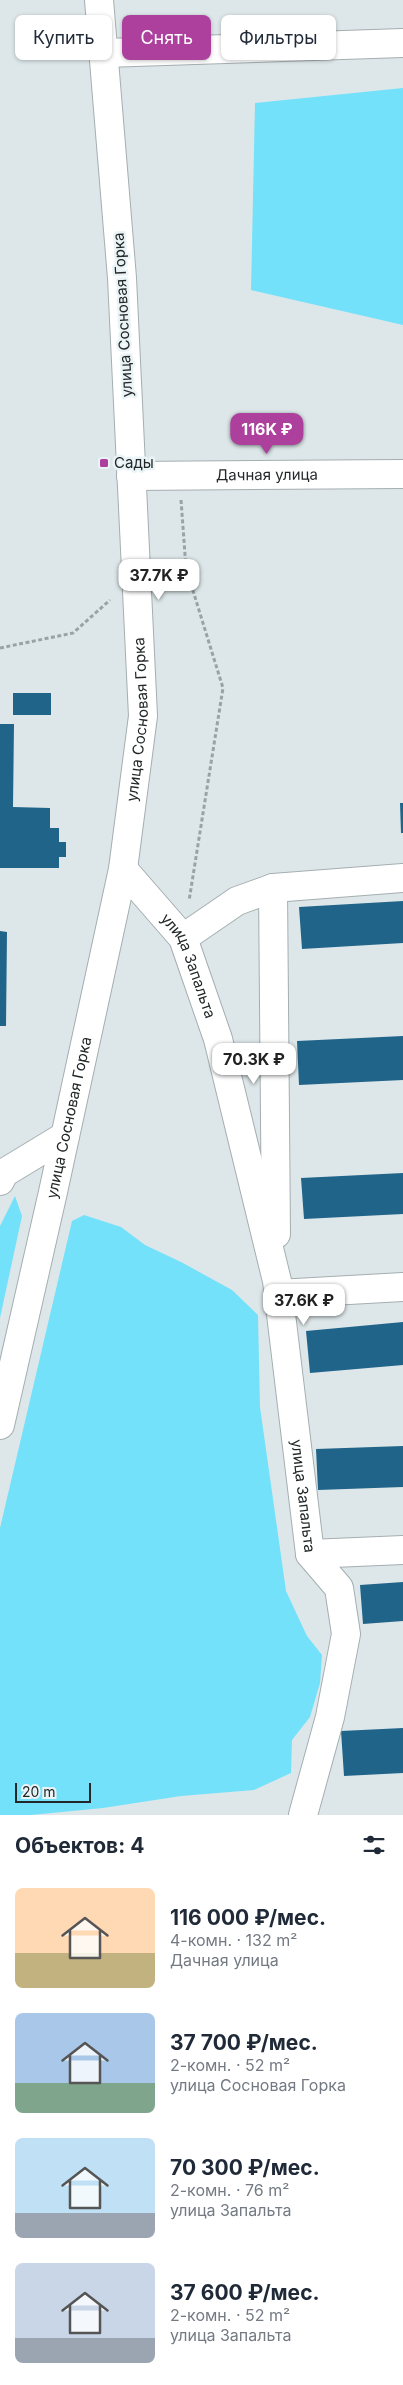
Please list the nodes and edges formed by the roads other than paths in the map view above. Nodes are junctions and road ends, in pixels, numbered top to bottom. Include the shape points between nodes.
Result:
1 (99, 0) edge
2 (101, 15) edge
3 (403, 43) edge
4 (112, 52) edge
5 (106, 60) edge
6 (403, 474) edge
7 (131, 476) junction
8 (123, 869) junction
9 (403, 878) edge
10 (273, 888) junction
11 (183, 938) junction
12 (66, 1136) junction
13 (0, 1181) edge
14 (403, 1287) edge
15 (278, 1288) junction
16 (0, 1425) edge
17 (403, 1550) edge
18 (310, 1554) junction
19 (303, 1815) edge

1 - 2 street, улица Сосновая Горка
3 - 4 street
5 - 7 street, улица Сосновая Горка via 122,278
6 - 7 street, Дачная улица
7 - 8 street, улица Сосновая Горка via 143,716
8 - 11 street, улица Запальта
8 - 12 street, улица Сосновая Горка
9 - 10 street
10 - 11 street via 237,901
10 - 15 street, улица Запальта
11 - 15 street, улица Запальта via 218,1039
12 - 13 street via 4,1173
12 - 16 street, улица Сосновая Горка
14 - 15 street
15 - 18 street, улица Запальта
17 - 18 street
18 - 19 street, улица Запальта via 339,1588 346,1634 330,1717

